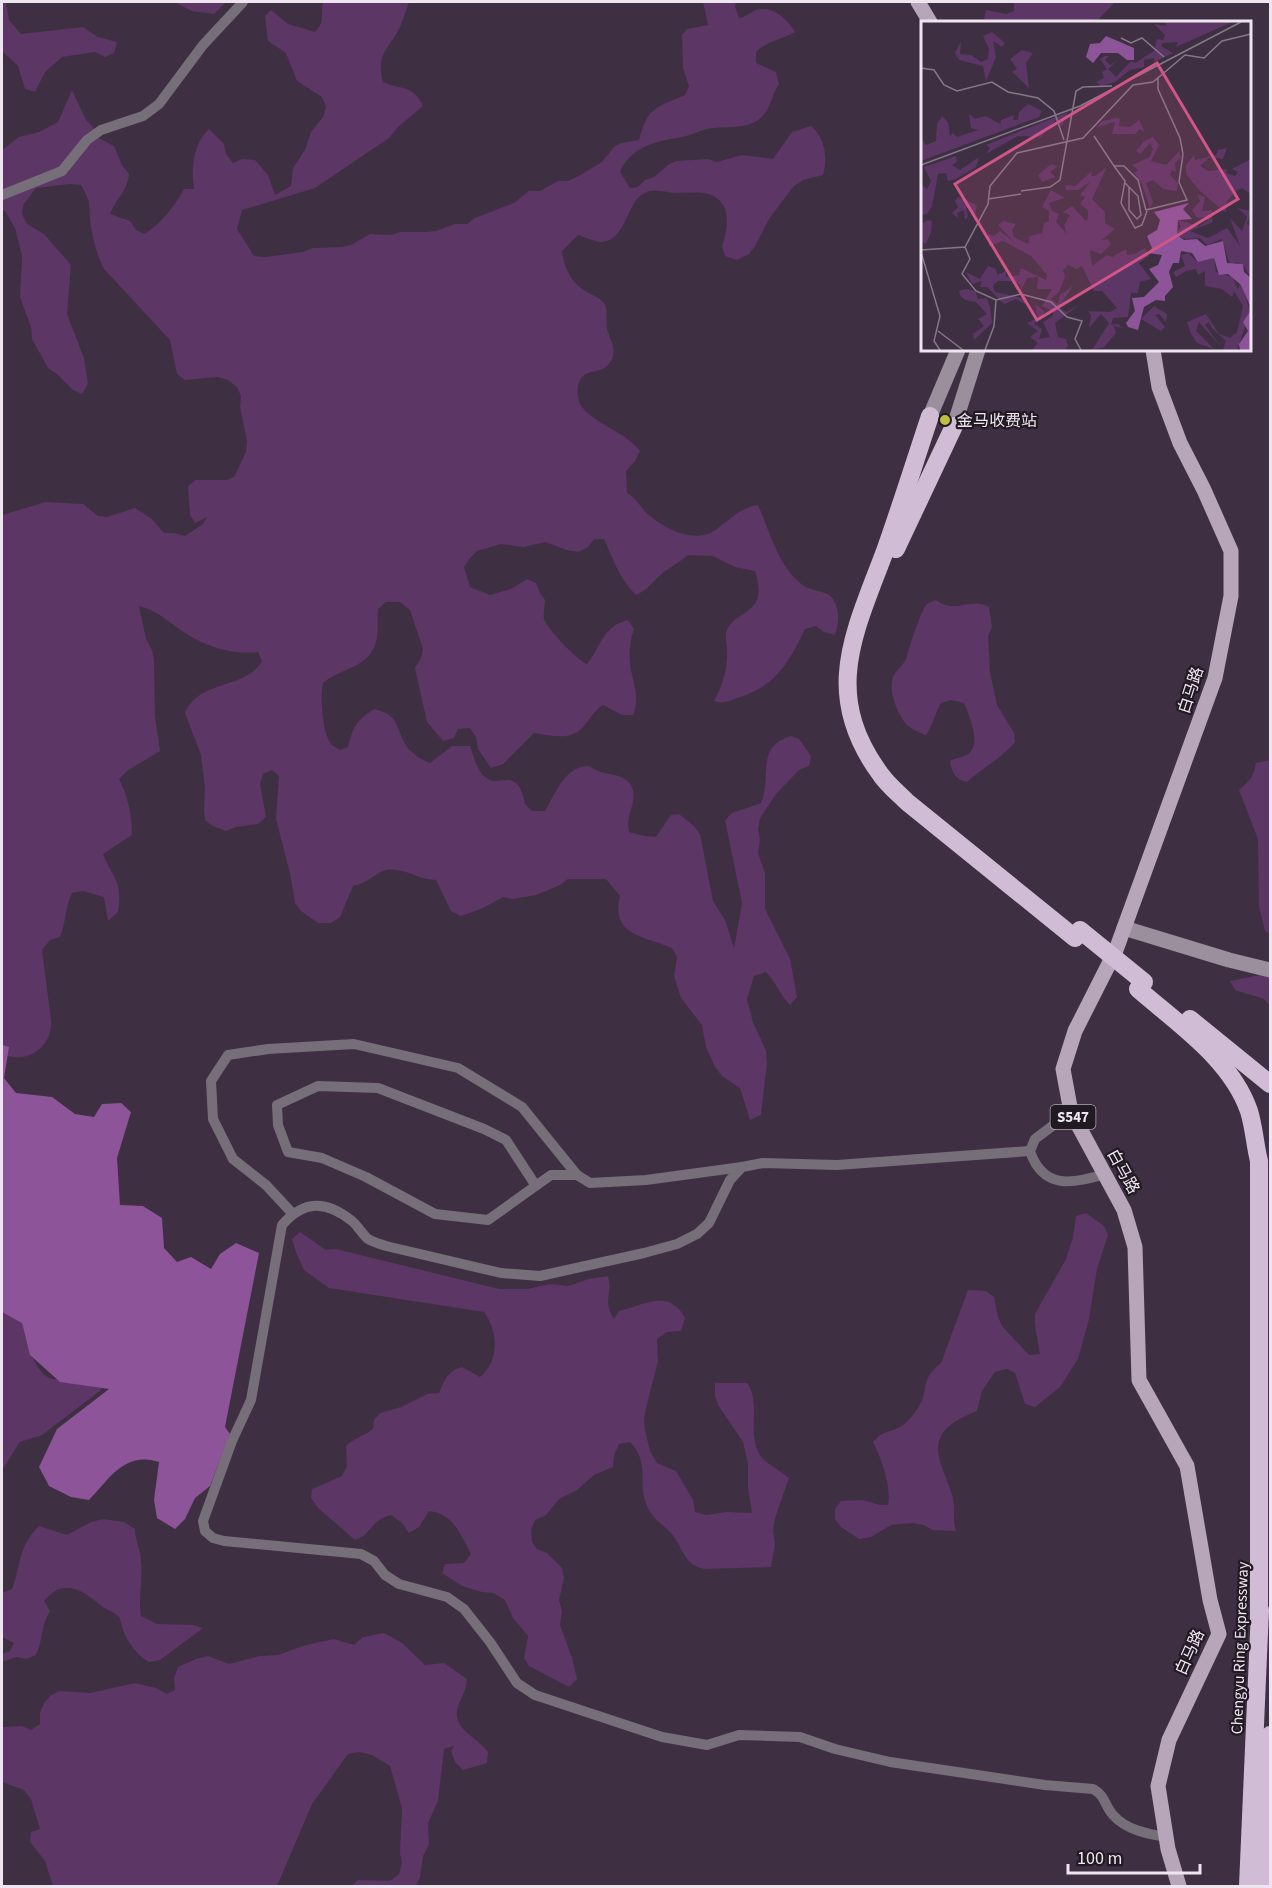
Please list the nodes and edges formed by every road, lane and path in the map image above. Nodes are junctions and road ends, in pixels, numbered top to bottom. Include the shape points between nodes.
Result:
1 (243, 2) edge
2 (918, 2) edge
3 (929, 21) edge
4 (2, 195) edge
5 (958, 351) edge
6 (978, 351) edge
7 (1153, 351) edge
8 (930, 416) joint
9 (954, 426) joint
10 (1124, 928) junction
11 (1078, 934) junction
12 (1270, 969) edge
13 (1141, 986) junction
14 (1270, 1084) edge
15 (1071, 1112) junction
16 (1030, 1151) junction
17 (742, 1167) junction
18 (1105, 1174) junction
19 (577, 1175) junction
20 (536, 1186) junction
21 (292, 1213) junction
22 (1270, 1411) edge
23 (1259, 1621) junction
24 (1270, 1735) edge
25 (1166, 1837) junction
26 (1179, 1887) edge
27 (1248, 1887) edge
28 (1264, 1887) edge

1 - 4 street via 203,45 159,104 143,116 101,130 87,140 62,171
2 - 3 main road
5 - 8 main road
6 - 9 main road
7 - 10 main road, 白马路 / S547 via 1159,387 1180,443 1231,551 1231,596 1215,678
8 - 11 highway via 852,643 847,686 852,718 882,776 907,802
9 - 11 highway via 897,546 871,614 861,646 856,684 861,716 890,771 913,795
10 - 12 main road
10 - 15 main road, 白马路 / S547 via 1075,1031 1063,1069
11 - 13 highway, bridge
13 - 14 highway
13 - 23 highway via 1231,1076 1249,1111 1259,1161
15 - 16 street via 1035,1139
15 - 18 main road, 白马路 / S547
16 - 17 street via 837,1165 763,1163
16 - 18 street via 1034,1164 1063,1182
17 - 19 street via 590,1183
17 - 21 street via 730,1180 709,1223 697,1234 676,1244 540,1276 501,1273 386,1246 368,1239 351,1221 322,1206 308,1206
18 - 25 main road, 白马路 / S547 via 1124,1210 1135,1247 1139,1380 1187,1466 1219,1634 1168,1740 1158,1786
19 - 20 street via 551,1175
19 - 21 street via 522,1107 458,1068 354,1044 268,1048 228,1055 211,1081 213,1119 233,1159 266,1185
20 - 20 street via 488,1220 435,1214 322,1158 288,1152 278,1125 277,1105 318,1086 378,1088 506,1140
21 - 25 street via 282,1225 251,1400 203,1521 205,1531 213,1538 361,1554 399,1584 447,1597 464,1610 517,1683 535,1695 662,1737 707,1745 739,1735 800,1737 890,1761 1093,1789 1125,1824
22 - 23 highway, Chengyu Ring Expressway
23 - 27 highway, Chengyu Ring Expressway
24 - 28 highway
25 - 26 main road, 白马路 / S547

